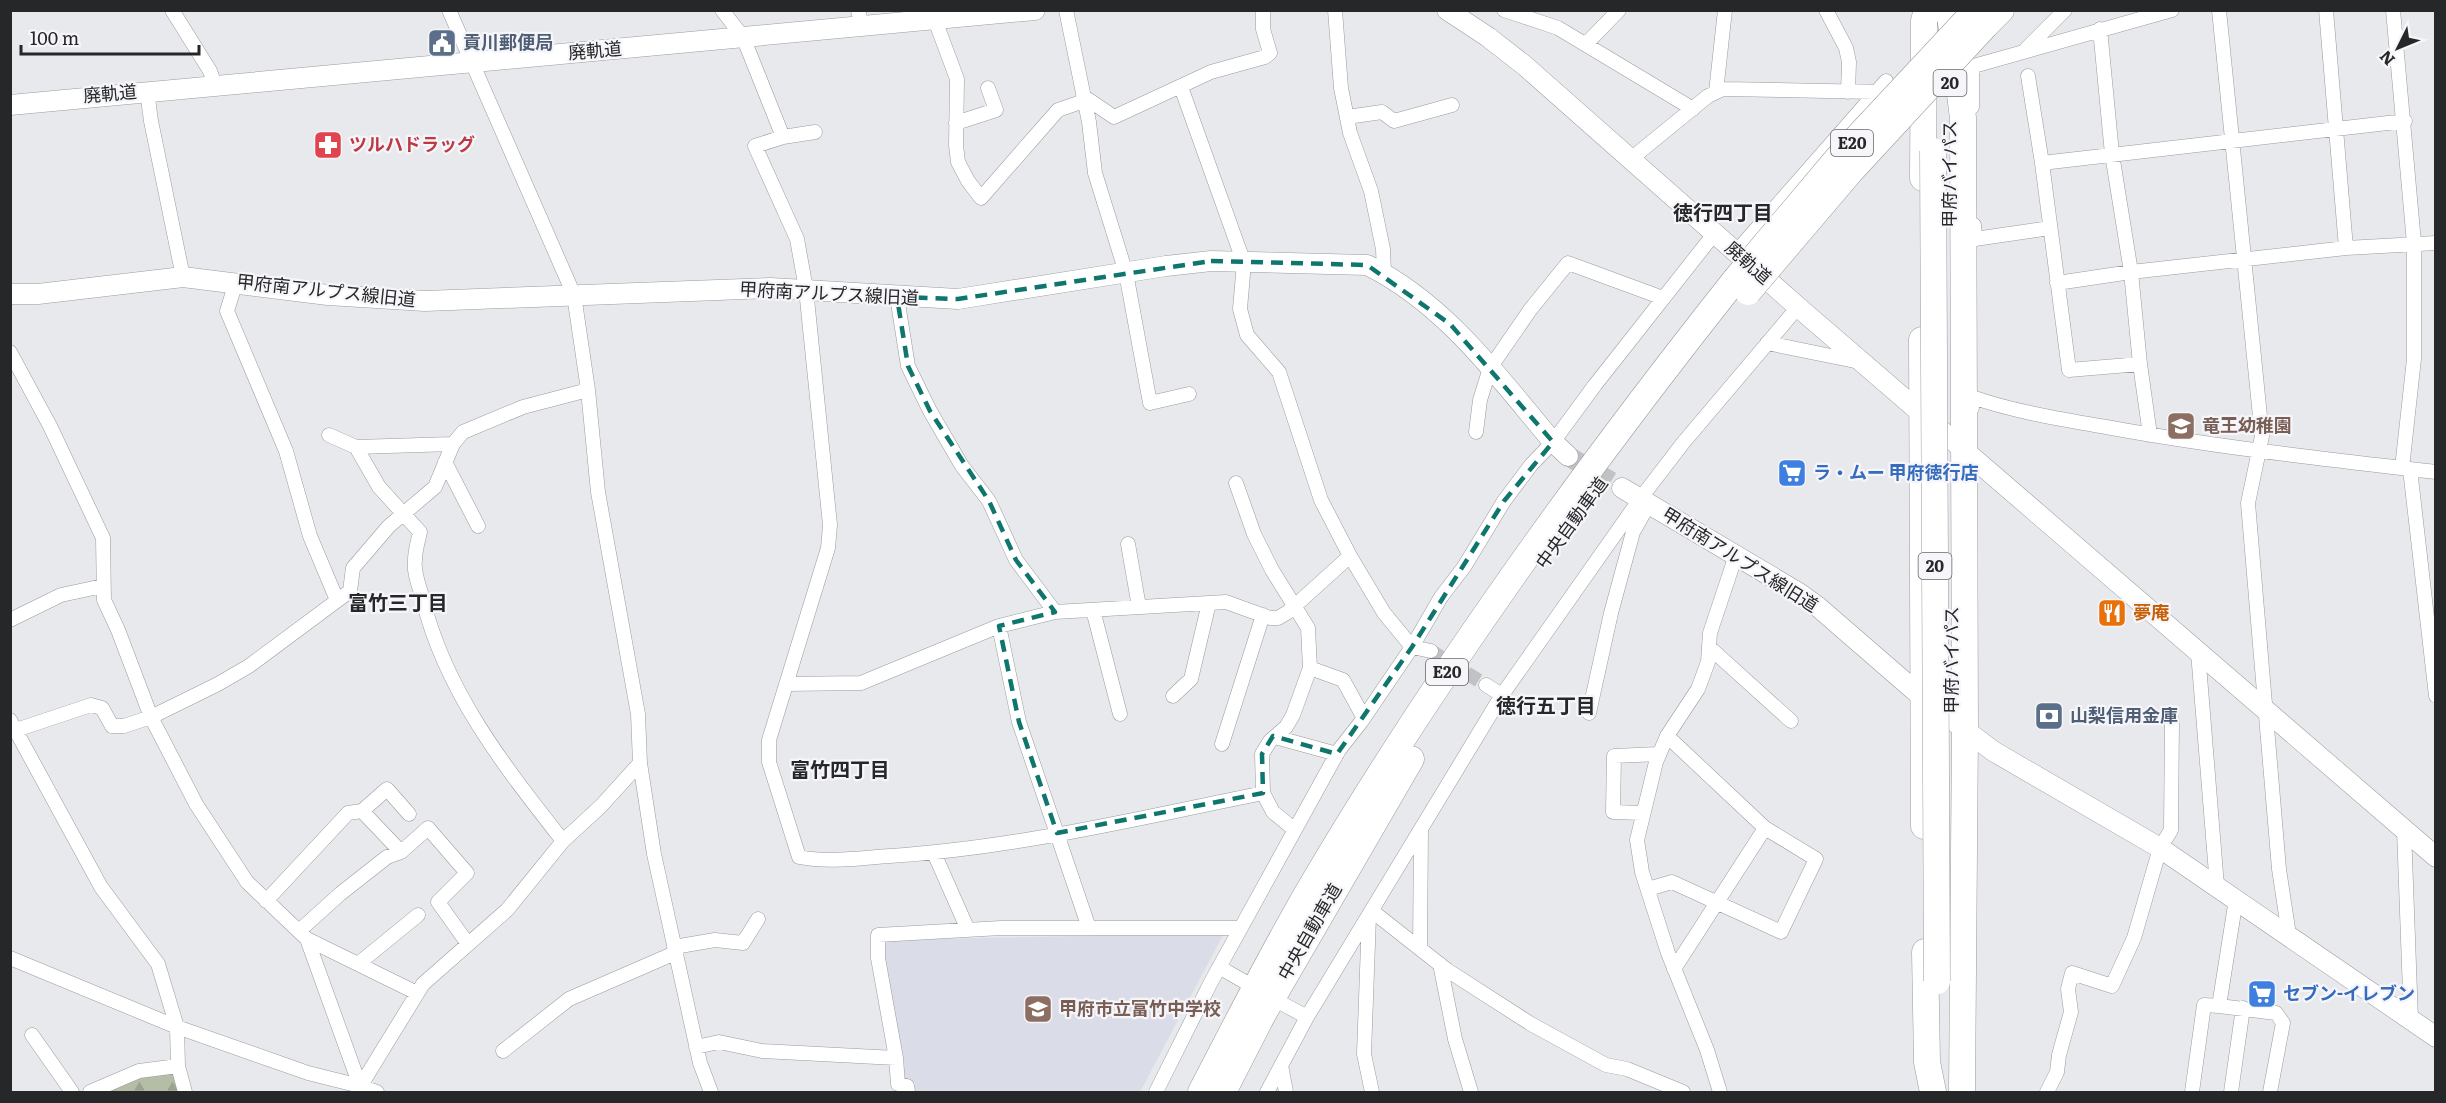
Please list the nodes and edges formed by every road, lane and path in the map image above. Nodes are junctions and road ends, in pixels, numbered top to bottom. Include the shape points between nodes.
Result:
1 (172, 10) edge
2 (449, 10) edge
3 (722, 10) edge
4 (1035, 10) edge
5 (1066, 10) edge
6 (1263, 10) edge
7 (1335, 10) edge
8 (1447, 10) edge
9 (1504, 10) edge
10 (1619, 10) edge
11 (1725, 10) edge
12 (1826, 10) edge
13 (2065, 10) edge
14 (2172, 10) edge
15 (2219, 10) edge
16 (2326, 10) edge
17 (2393, 10) edge
18 (1940, 12) edge
19 (933, 14) edge
20 (1987, 16) edge
21 (860, 18) edge
22 (2100, 29) junction
23 (743, 37) junction
24 (1586, 44) junction
25 (2025, 51) junction
26 (472, 62) junction
27 (1964, 68) junction
28 (2028, 76) dead end
29 (1886, 81) dead end
30 (215, 85) junction
31 (1181, 87) junction
32 (988, 88) dead end
33 (147, 91) junction
34 (1716, 92) junction
35 (1848, 92) junction
36 (1876, 92) junction
37 (1084, 98) junction
38 (10, 105) edge
39 (1452, 105) dead end
40 (1693, 109) junction
41 (1347, 117) junction
42 (2404, 121) junction
43 (957, 123) junction
44 (2336, 129) junction
45 (815, 132) dead end
46 (783, 137) junction
47 (2232, 141) junction
48 (2112, 154) junction
49 (1632, 158) junction
50 (2042, 163) junction
51 (2050, 228) junction
52 (1714, 234) junction
53 (2414, 243) junction
54 (2436, 243) edge
55 (2346, 248) junction
56 (1736, 252) junction
57 (2244, 259) junction
58 (1244, 263) junction
59 (2131, 272) junction
60 (1126, 273) junction
61 (1384, 273) junction
62 (183, 276) junction
63 (236, 282) junction
64 (2057, 283) junction
65 (1742, 286) junction
66 (806, 289) junction
67 (10, 294) edge
68 (574, 295) junction
69 (897, 297) junction
70 (1663, 298) junction
71 (1798, 307) junction
72 (1767, 343) junction
73 (10, 352) edge
74 (1862, 362) junction
75 (2140, 364) junction
76 (1490, 368) junction
77 (588, 390) junction
78 (1189, 394) dead end
79 (1921, 412) junction
80 (1476, 432) dead end
81 (329, 435) dead end
82 (2150, 435) junction
83 (1554, 442) junction
84 (453, 444) junction
85 (356, 447) junction
86 (2260, 451) junction
87 (1966, 453) junction
88 (1568, 456) tunnel mouth
89 (446, 462) junction
90 (2406, 468) junction
91 (2436, 472) edge
92 (1236, 483) dead end
93 (1622, 488) tunnel mouth
94 (1645, 502) junction
95 (402, 514) junction
96 (478, 526) dead end
97 (1128, 544) dead end
98 (1736, 555) junction
99 (1350, 556) junction
100 (104, 586) junction
101 (337, 600) junction
102 (1209, 603) junction
103 (1139, 607) junction
104 (1294, 607) junction
105 (1093, 610) junction
106 (1055, 612) junction
107 (1263, 615) junction
108 (10, 620) edge
109 (999, 626) junction
110 (1412, 647) junction
111 (1709, 647) junction
112 (1431, 651) tunnel mouth
113 (2198, 652) junction
114 (1310, 668) junction
115 (786, 684) junction
116 (1486, 685) tunnel mouth
117 (1502, 695) junction
118 (1173, 696) dead end
119 (2436, 696) edge
120 (1922, 697) junction
121 (2265, 710) junction
122 (1589, 713) dead end
123 (1120, 714) dead end
124 (151, 717) junction
125 (1364, 718) junction
126 (2172, 720) dead end
127 (1791, 721) dead end
128 (13, 725) edge
129 (1965, 730) junction
130 (1275, 736) junction
131 (1667, 736) junction
132 (1221, 744) dead end
133 (1337, 754) junction
134 (1659, 754) junction
135 (640, 763) junction
136 (1263, 793) junction
137 (362, 811) junction
138 (1642, 813) junction
139 (409, 814) dead end
140 (1765, 828) junction
141 (1421, 829) junction
142 (1295, 830) junction
143 (2404, 830) junction
144 (1057, 833) junction
145 (563, 841) junction
146 (2160, 848) junction
147 (401, 852) junction
148 (934, 853) junction
149 (2436, 857) edge
150 (2217, 886) junction
151 (1648, 889) junction
152 (2236, 899) junction
153 (266, 901) junction
154 (1716, 903) junction
155 (1370, 913) junction
156 (418, 915) dead end
157 (758, 919) dead end
158 (1089, 928) junction
159 (1241, 928) junction
160 (968, 930) junction
161 (303, 935) junction
162 (2289, 935) junction
163 (468, 944) junction
164 (1420, 947) junction
165 (674, 950) junction
166 (10, 958) edge
167 (358, 964) junction
168 (1440, 964) junction
169 (1219, 967) junction
170 (1674, 969) junction
171 (1946, 981) junction
172 (1245, 982) dead end
173 (417, 993) junction
174 (1283, 1004) dead end
175 (2219, 1006) junction
176 (2243, 1008) junction
177 (1306, 1017) junction
178 (2411, 1020) junction
179 (177, 1026) junction
180 (32, 1035) dead end
181 (2436, 1037) edge
182 (696, 1047) junction
183 (502, 1051) dead end
184 (896, 1058) junction
185 (1281, 1065) junction
186 (178, 1066) junction
187 (1654, 1086) edge
188 (358, 1089) edge
189 (72, 1092) edge
190 (90, 1092) edge
191 (185, 1092) edge
192 (377, 1092) edge
193 (711, 1092) edge
194 (908, 1092) edge
195 (1156, 1092) edge
196 (1201, 1092) edge
197 (1223, 1092) edge
198 (1267, 1092) edge
199 (1286, 1092) edge
200 (1372, 1092) edge
201 (1470, 1092) edge
202 (1683, 1092) edge
203 (1720, 1092) edge
204 (1933, 1092) edge
205 (1938, 1092) edge
206 (1953, 1092) edge
207 (1962, 1092) edge
208 (2047, 1092) edge
209 (2192, 1092) edge
210 (2231, 1092) edge
211 (2270, 1092) edge

1 - 30 street
2 - 26 street
3 - 23 street
4 - 19 street, 廃軌道
5 - 37 street
6 - 31 street via 1270,53 1211,72
7 - 41 street
8 - 49 street, 廃軌道 via 1488,37
9 - 24 street via 1558,28
10 - 24 street
11 - 34 street
12 - 35 street via 1846,48
13 - 25 street
14 - 22 street
15 - 47 street
16 - 44 street
17 - 42 street
18 - 27 highway
18 - 79 highway via 1924,21
18 - 171 highway, 甲府バイパス / 20
19 - 21 street, 廃軌道
19 - 43 street via 957,79
20 - 65 highway, 中央自動車道 / E20, bridge via 1857,164
21 - 23 street, 廃軌道
22 - 25 street
22 - 48 street
23 - 26 street, 廃軌道
23 - 46 street
24 - 40 street
25 - 27 street
26 - 30 street, 廃軌道
26 - 68 street
27 - 51 street via 1975,239
27 - 87 highway
28 - 50 street
29 - 36 street
30 - 33 street, 廃軌道
31 - 37 street via 1114,117
31 - 58 street
32 - 43 street via 996,110
33 - 38 street, 廃軌道
33 - 62 street
34 - 35 street via 1723,88
34 - 40 street
35 - 36 street
36 - 56 street
37 - 43 street via 1058,110 981,198 958,162
37 - 60 street via 1095,173
39 - 41 street via 1394,121 1382,111
40 - 49 street
41 - 61 street via 1371,191
42 - 44 street
42 - 53 street
44 - 47 street
44 - 55 street
45 - 46 street
46 - 66 street via 755,146 797,239
47 - 48 street
47 - 57 street
48 - 50 street
48 - 59 street
49 - 52 street, 廃軌道
50 - 51 street
51 - 64 street
52 - 56 street, 廃軌道
52 - 70 street
53 - 54 street
53 - 55 street
53 - 90 street via 2414,359
55 - 57 street
56 - 71 street, 廃軌道
57 - 59 street
57 - 86 street via 2262,436
58 - 60 street, 甲府南アルプス線旧道 via 1212,261
58 - 61 street, 甲府南アルプス線旧道 via 1367,265
58 - 99 street via 1240,309 1247,335 1279,372 1321,500
59 - 64 street
59 - 75 street
60 - 69 street, 甲府南アルプス線旧道 via 958,299
60 - 78 street via 1149,403
61 - 76 street, 甲府南アルプス線旧道 via 1450,324
62 - 63 street, 甲府南アルプス線旧道
62 - 67 street, 甲府南アルプス線旧道
63 - 68 street, 甲府南アルプス線旧道 via 328,295 425,301
63 - 101 street via 227,311 286,452 310,536
64 - 75 street via 2069,370
65 - 196 highway, 中央自動車道 / E20 via 1662,371 1474,631 1311,886
65 - 197 highway, 中央自動車道 / E20 via 1677,381 1578,512 1406,767 1263,1014
66 - 68 street, 甲府南アルプス線旧道
66 - 69 street, 甲府南アルプス線旧道
66 - 115 street via 830,525 828,548
68 - 77 street
69 - 106 street via 908,366 930,411 962,466 989,501 1016,560
70 - 76 street via 1568,263
70 - 83 street
71 - 72 street
71 - 74 street, 廃軌道
72 - 74 street
72 - 94 street via 1683,443
73 - 100 street via 103,538
74 - 79 street, 廃軌道
75 - 82 street
76 - 80 street
76 - 83 street, 甲府南アルプス線旧道
77 - 84 street via 522,407 463,432
77 - 135 street via 598,492 638,714
79 - 87 street, 廃軌道
79 - 120 highway
81 - 85 street
82 - 86 street
82 - 87 street via 2002,408 1972,397
83 - 88 street, 甲府南アルプス線旧道
83 - 110 street via 1504,501
84 - 85 street
84 - 89 street
85 - 95 street via 379,487
86 - 90 street
86 - 121 street via 2248,503
87 - 113 street, 廃軌道
87 - 129 highway
89 - 95 street via 435,487
89 - 96 street
90 - 91 street
90 - 119 street
92 - 104 street via 1254,534
93 - 94 street, 甲府南アルプス線旧道
94 - 98 street, 甲府南アルプス線旧道
94 - 117 street
94 - 122 street via 1611,613
95 - 101 street via 353,567 350,591
95 - 145 street via 420,532 414,561 416,574 430,628 458,694 506,767
97 - 103 street
98 - 111 street
98 - 120 street, 甲府南アルプス線旧道 via 1818,606
99 - 104 street
99 - 110 street via 1384,613
100 - 108 street via 61,595
100 - 124 street via 104,600
101 - 124 street via 249,666
102 - 103 street
102 - 107 street via 1226,602
102 - 118 street via 1191,678
103 - 105 street
104 - 107 street via 1278,618
104 - 114 street via 1308,628
105 - 106 street
105 - 123 street
106 - 109 street
107 - 132 street
109 - 115 street via 861,683
109 - 144 street via 1019,722
110 - 112 street
110 - 125 street
111 - 127 street
111 - 131 street via 1698,689
113 - 121 street, 廃軌道
113 - 150 street
114 - 125 street via 1343,680
114 - 130 street via 1293,715
115 - 148 street via 769,740 769,762 799,857 831,861
116 - 117 street
117 - 141 street
120 - 129 street, 甲府南アルプス線旧道
120 - 204 highway via 1927,1062
121 - 143 street, 廃軌道
121 - 162 street
124 - 128 street via 112,726 102,708 92,705
124 - 153 street via 218,841
125 - 133 street
126 - 146 street via 2171,830
128 - 179 street via 101,887 158,964
129 - 146 street, 甲府南アルプス線旧道 via 1993,752
129 - 207 highway
130 - 133 street
130 - 136 street via 1262,754
131 - 134 street
131 - 140 street
133 - 142 street
134 - 138 street
134 - 138 street via 1614,756 1613,812
135 - 145 street
135 - 165 street
136 - 142 street via 1273,812
136 - 144 street
137 - 139 street via 387,789
137 - 147 street
137 - 153 street via 348,813
138 - 151 street via 1637,840
140 - 154 street
140 - 154 street via 1816,859 1781,932
141 - 155 street
141 - 164 street
142 - 159 street
143 - 149 street, 廃軌道
143 - 178 street
144 - 148 street
144 - 158 street
145 - 163 street via 507,910
146 - 150 street, 甲府南アルプス線旧道
146 - 208 street via 2134,938 2112,986 2072,973 2068,989 2071,1012 2057,1072
147 - 161 street via 387,857 340,894
147 - 163 street via 428,828 467,873 438,902
148 - 160 street
150 - 152 street, 甲府南アルプス線旧道
151 - 154 street via 1672,882
151 - 170 street
152 - 162 street, 甲府南アルプス線旧道
152 - 175 street
153 - 161 street
154 - 170 street
155 - 164 street
155 - 177 street
155 - 200 street via 1364,1054
156 - 167 street
157 - 165 street via 743,943 715,939
158 - 159 street
158 - 160 street
159 - 169 street
160 - 184 street via 878,935 878,958
161 - 167 street
161 - 188 street
162 - 178 street, 甲府南アルプス線旧道
163 - 173 street
164 - 168 street
165 - 182 street
165 - 183 street via 569,999
166 - 179 street
167 - 173 street
168 - 187 street via 1531,1024 1606,1065 1627,1069
168 - 201 street
169 - 172 street
169 - 195 street
170 - 203 street
171 - 205 highway, 甲府バイパス / 20
171 - 206 highway, 甲府バイパス / 20
173 - 188 street
174 - 177 street
175 - 176 street
175 - 209 street via 2204,1005
176 - 210 street
176 - 211 street via 2276,1013 2283,1023
177 - 185 street
178 - 181 street, 甲府南アルプス線旧道
179 - 186 street
179 - 188 street
180 - 189 street
182 - 184 street via 719,1042 762,1052
182 - 193 street
184 - 194 street via 898,1084 908,1086
185 - 198 street
185 - 199 street
186 - 190 street via 139,1071
186 - 191 street
187 - 202 street
188 - 192 street

